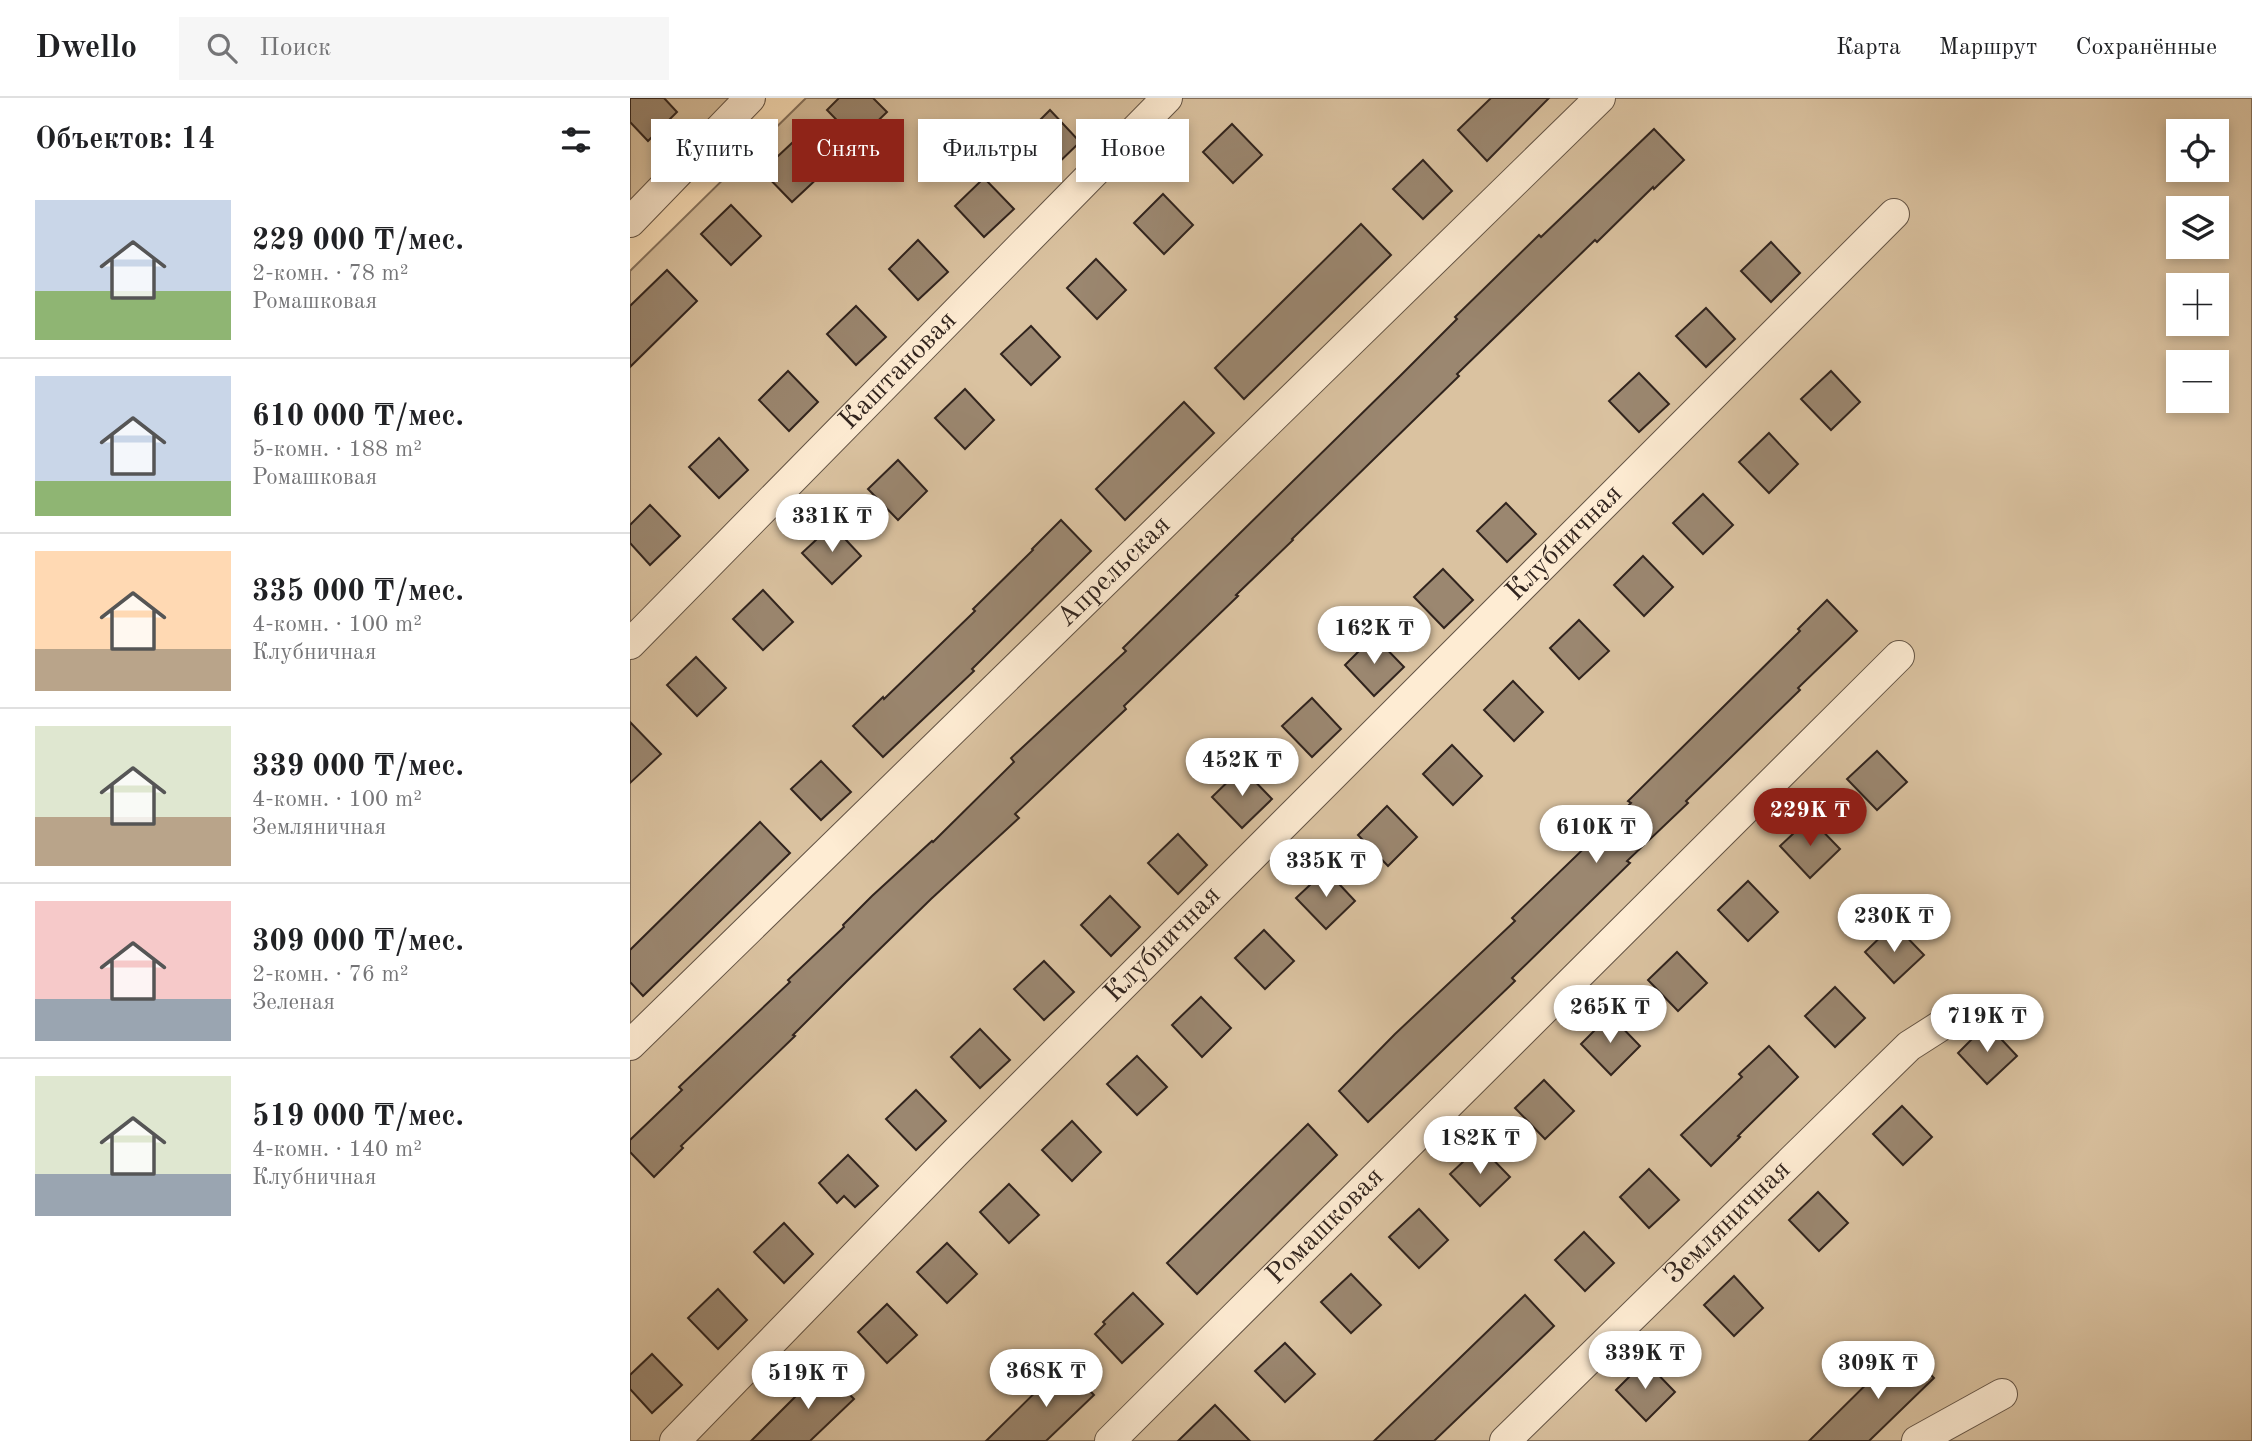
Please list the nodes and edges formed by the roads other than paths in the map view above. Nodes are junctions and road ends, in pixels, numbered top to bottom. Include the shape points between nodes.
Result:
1 (750, 98) edge
2 (1167, 98) edge
3 (1600, 98) edge
4 (1894, 214) dead end
5 (630, 222) edge
6 (630, 644) edge
7 (1899, 656) dead end
8 (1959, 1014) dead end
9 (630, 1045) edge
10 (2002, 1394) dead end
11 (675, 1441) edge
12 (1110, 1441) edge
13 (1505, 1441) edge
14 (1917, 1441) edge

1 - 5 street
2 - 6 street, Каштановая
3 - 9 street, Апрельская
4 - 11 street, Клубничная via 955,1153
7 - 12 street, Ромашковая
8 - 13 street, Земляничная via 1909,1046
10 - 14 street

